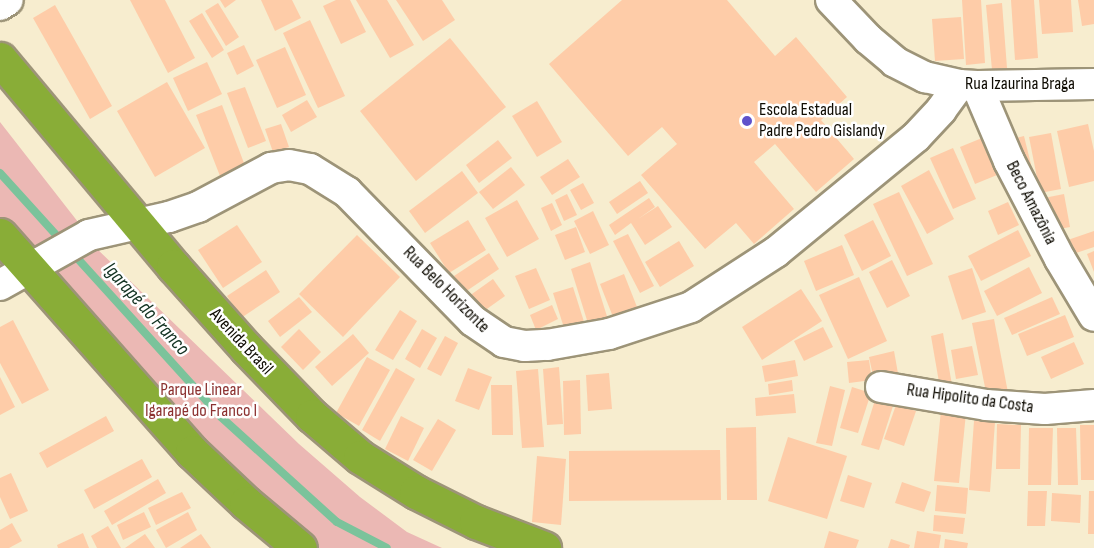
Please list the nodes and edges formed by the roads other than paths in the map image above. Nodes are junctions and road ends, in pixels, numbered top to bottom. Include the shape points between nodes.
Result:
1 (8, 0) edge
2 (831, 0) edge
3 (0, 5) edge
4 (0, 59) edge
5 (1094, 84) edge
6 (968, 86) junction
7 (138, 224) junction
8 (0, 235) edge
9 (23, 271) edge
10 (1094, 316) edge
11 (881, 387) dead end
12 (1094, 405) edge
13 (300, 548) edge
14 (544, 548) edge

1 - 3 street
2 - 6 street, Rua Izaurina Braga via 895,62 925,76
4 - 7 highway, Avenida Brasil
5 - 6 street, Rua Izaurina Braga
6 - 7 street, Rua Belo Horizonte via 907,144 776,252 691,307 609,334 557,343 525,346 504,342 488,333 347,192 310,169 289,165 271,168 198,207
6 - 10 street, Beco Amazônia
7 - 9 street, Rua Belo Horizonte via 89,235
7 - 14 highway, Avenida Brasil via 246,348 312,416 360,457 416,492 476,522
8 - 9 highway
9 - 13 highway via 192,452
11 - 12 street, Rua Hipolito da Costa via 986,405 1045,409

